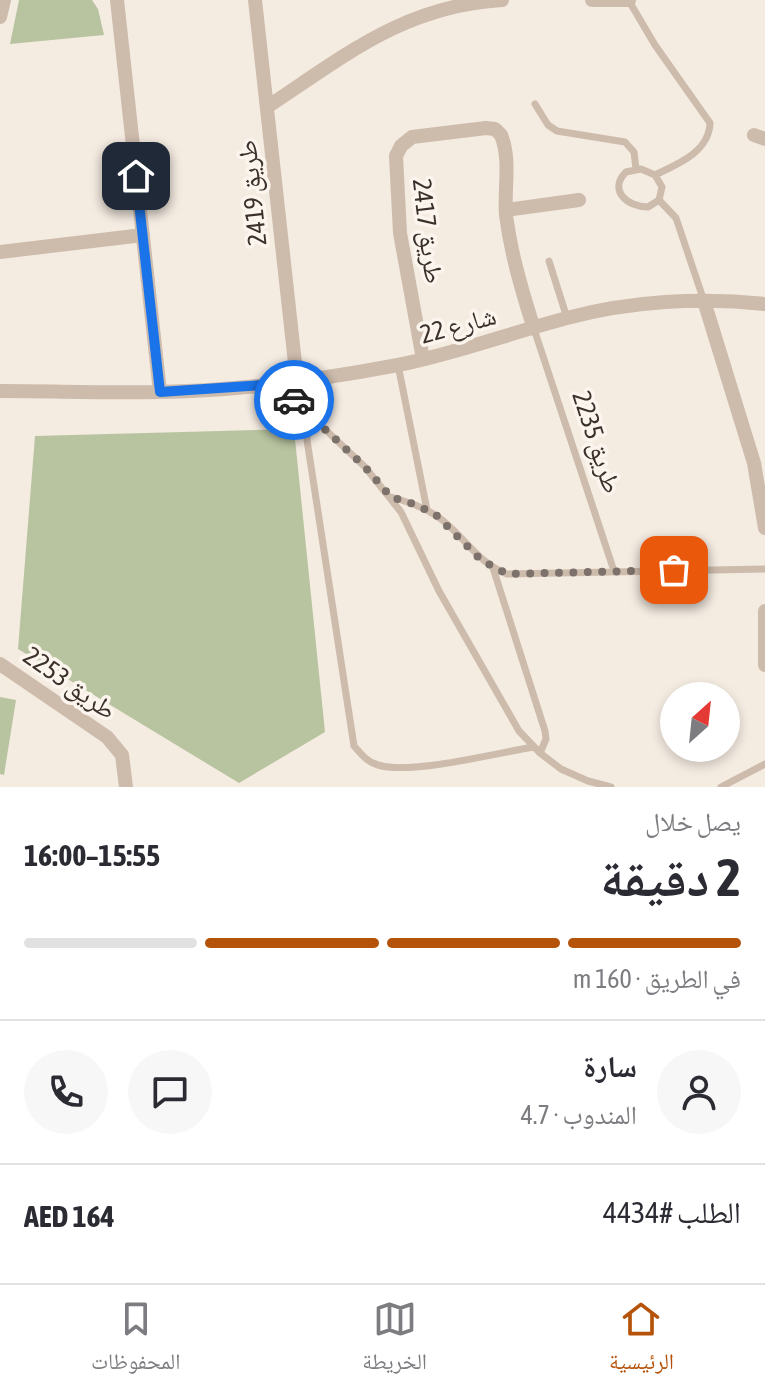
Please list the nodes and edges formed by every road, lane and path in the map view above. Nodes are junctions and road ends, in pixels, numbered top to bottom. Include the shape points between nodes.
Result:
1 (4, 0) edge
2 (117, 0) edge
3 (255, 0) edge
4 (502, 0) edge
5 (592, 0) edge
6 (629, 0) edge
7 (0, 17) edge
8 (535, 104) dead end
9 (267, 107) junction
10 (636, 169) junction
11 (655, 175) junction
12 (579, 200) dead end
13 (659, 200) junction
14 (506, 210) junction
15 (143, 235) junction
16 (0, 252) edge
17 (549, 261) dead end
18 (704, 301) junction
19 (765, 304) edge
20 (567, 318) junction
21 (534, 329) junction
22 (423, 359) junction
23 (398, 365) junction
24 (297, 381) junction
25 (277, 384) junction
26 (0, 391) edge
27 (160, 392) junction
28 (316, 420) junction
29 (759, 462) edge
30 (391, 497) junction
31 (427, 510) junction
32 (765, 528) edge
33 (493, 568) junction
34 (765, 569) edge
35 (614, 571) junction
36 (765, 611) edge
37 (0, 664) edge
38 (765, 665) edge
39 (537, 750) junction
40 (765, 764) edge
41 (126, 787) edge
42 (611, 787) edge
43 (721, 787) edge

1 - 7 street
2 - 15 street
3 - 9 street, طريق 2419
4 - 9 street via 453,5 411,19
5 - 6 street
6 - 11 lane via 710,123 705,144
8 - 10 lane via 557,131 629,144
9 - 24 street, طريق 2419
10 - 11 lane
10 - 13 lane via 621,176 620,195 641,207
11 - 13 lane via 662,187
12 - 14 street
13 - 18 lane via 676,218
14 - 21 street, طريق 2417 via 513,259
14 - 22 street, طريق 2417 via 504,143 495,129 419,135 398,151 400,233
15 - 16 street
15 - 27 street
17 - 20 lane
18 - 19 street, شارع 22
18 - 20 street, شارع 22 via 639,305
18 - 29 street
20 - 21 street, شارع 22
21 - 22 street, شارع 22
21 - 35 lane, طريق 2235
22 - 23 street, شارع 22
23 - 24 street, شارع 22
23 - 31 lane
24 - 25 street, شارع 22
25 - 27 street, شارع 22
25 - 28 lane
26 - 27 street, شارع 22
28 - 30 lane
28 - 39 lane via 307,440 354,746 376,765 394,767
29 - 32 street
30 - 31 lane
30 - 39 lane via 484,673 519,731
31 - 33 lane
33 - 35 lane via 507,574
33 - 39 lane via 545,731 546,739
34 - 35 lane
36 - 38 street
37 - 41 street, طريق 2253 via 107,737 122,755
39 - 42 lane via 561,769
40 - 43 lane

